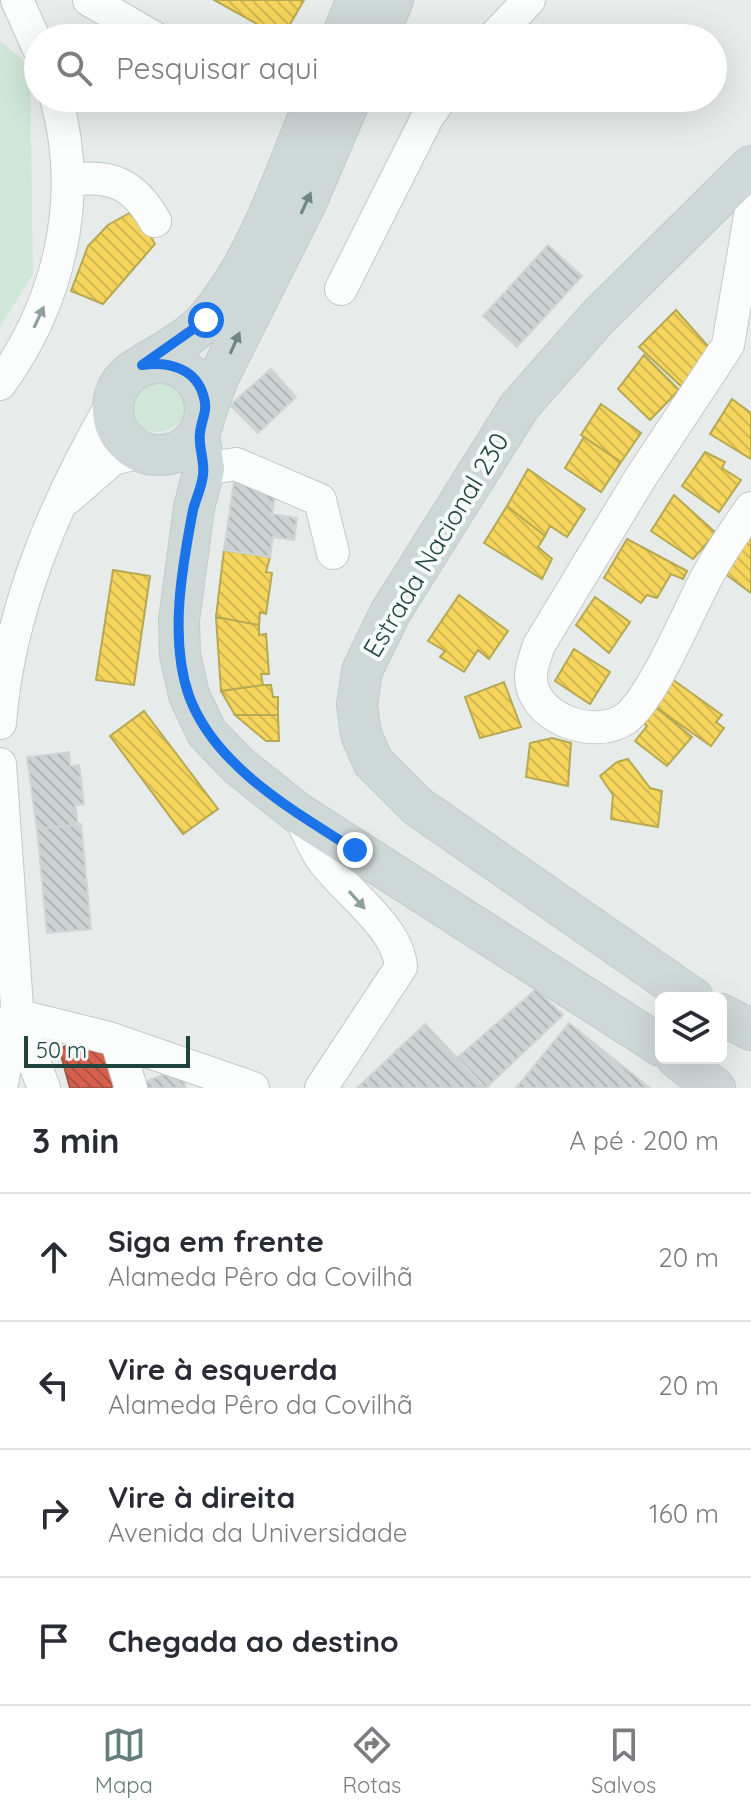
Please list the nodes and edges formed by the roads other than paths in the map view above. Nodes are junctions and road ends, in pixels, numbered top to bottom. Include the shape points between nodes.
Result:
1 (17, 0) edge
2 (89, 0) edge
3 (357, 0) edge
4 (393, 0) edge
5 (529, 0) edge
6 (28, 24) edge
7 (131, 24) edge
8 (347, 24) edge
9 (383, 24) edge
10 (506, 24) edge
11 (58, 112) edge
12 (310, 112) edge
13 (345, 112) edge
14 (431, 112) edge
15 (750, 177) edge
16 (69, 180) junction
17 (751, 210) edge
18 (155, 221) dead end
19 (341, 289) dead end
20 (142, 365) junction
21 (0, 384) edge
22 (113, 402) junction
23 (184, 445) junction
24 (63, 503) junction
25 (751, 508) edge
26 (333, 553) dead end
27 (0, 723) edge
28 (0, 764) edge
29 (298, 813) junction
30 (7, 964) edge
31 (684, 992) edge
32 (727, 1017) edge
33 (751, 1030) edge
34 (9, 1031) edge
35 (117, 1042) junction
36 (655, 1042) edge
37 (685, 1064) edge
38 (200, 1078) edge
39 (1, 1088) edge
40 (44, 1088) edge
41 (131, 1088) edge
42 (253, 1088) edge
43 (321, 1088) edge
44 (715, 1088) edge

1 - 6 street
2 - 7 street
3 - 8 main road
4 - 9 main road
5 - 10 street
11 - 16 street
12 - 20 main road via 253,249 228,288 206,320
23 -> 13 main road via 307,201
14 - 19 street
15 - 31 main road, Estrada Nacional 230 via 598,317 519,407 390,613 362,671 357,705 373,762 417,806
16 - 18 street via 97,178 120,184 140,195
21 -> 16 street via 25,345 55,276
17 - 25 street via 728,345 539,645 531,676 538,700 560,721 590,727 623,720 643,699 710,571
20 - 22 main road via 122,380
20 - 23 main road via 174,365 188,372 205,399
22 - 23 main road via 119,432
22 - 24 street via 78,461
23 - 24 street via 113,459
23 - 26 street via 320,500
23 - 29 main road via 194,508 179,620 189,695 207,733
24 - 27 street via 38,556 12,637
28 - 30 street
29 - 36 main road
29 -> 43 street via 321,857 400,950 401,967
30 - 34 street
32 - 33 main road
34 - 35 street
34 - 39 street
34 - 40 street
35 - 38 street
35 - 41 street
37 - 44 main road
38 - 42 street

